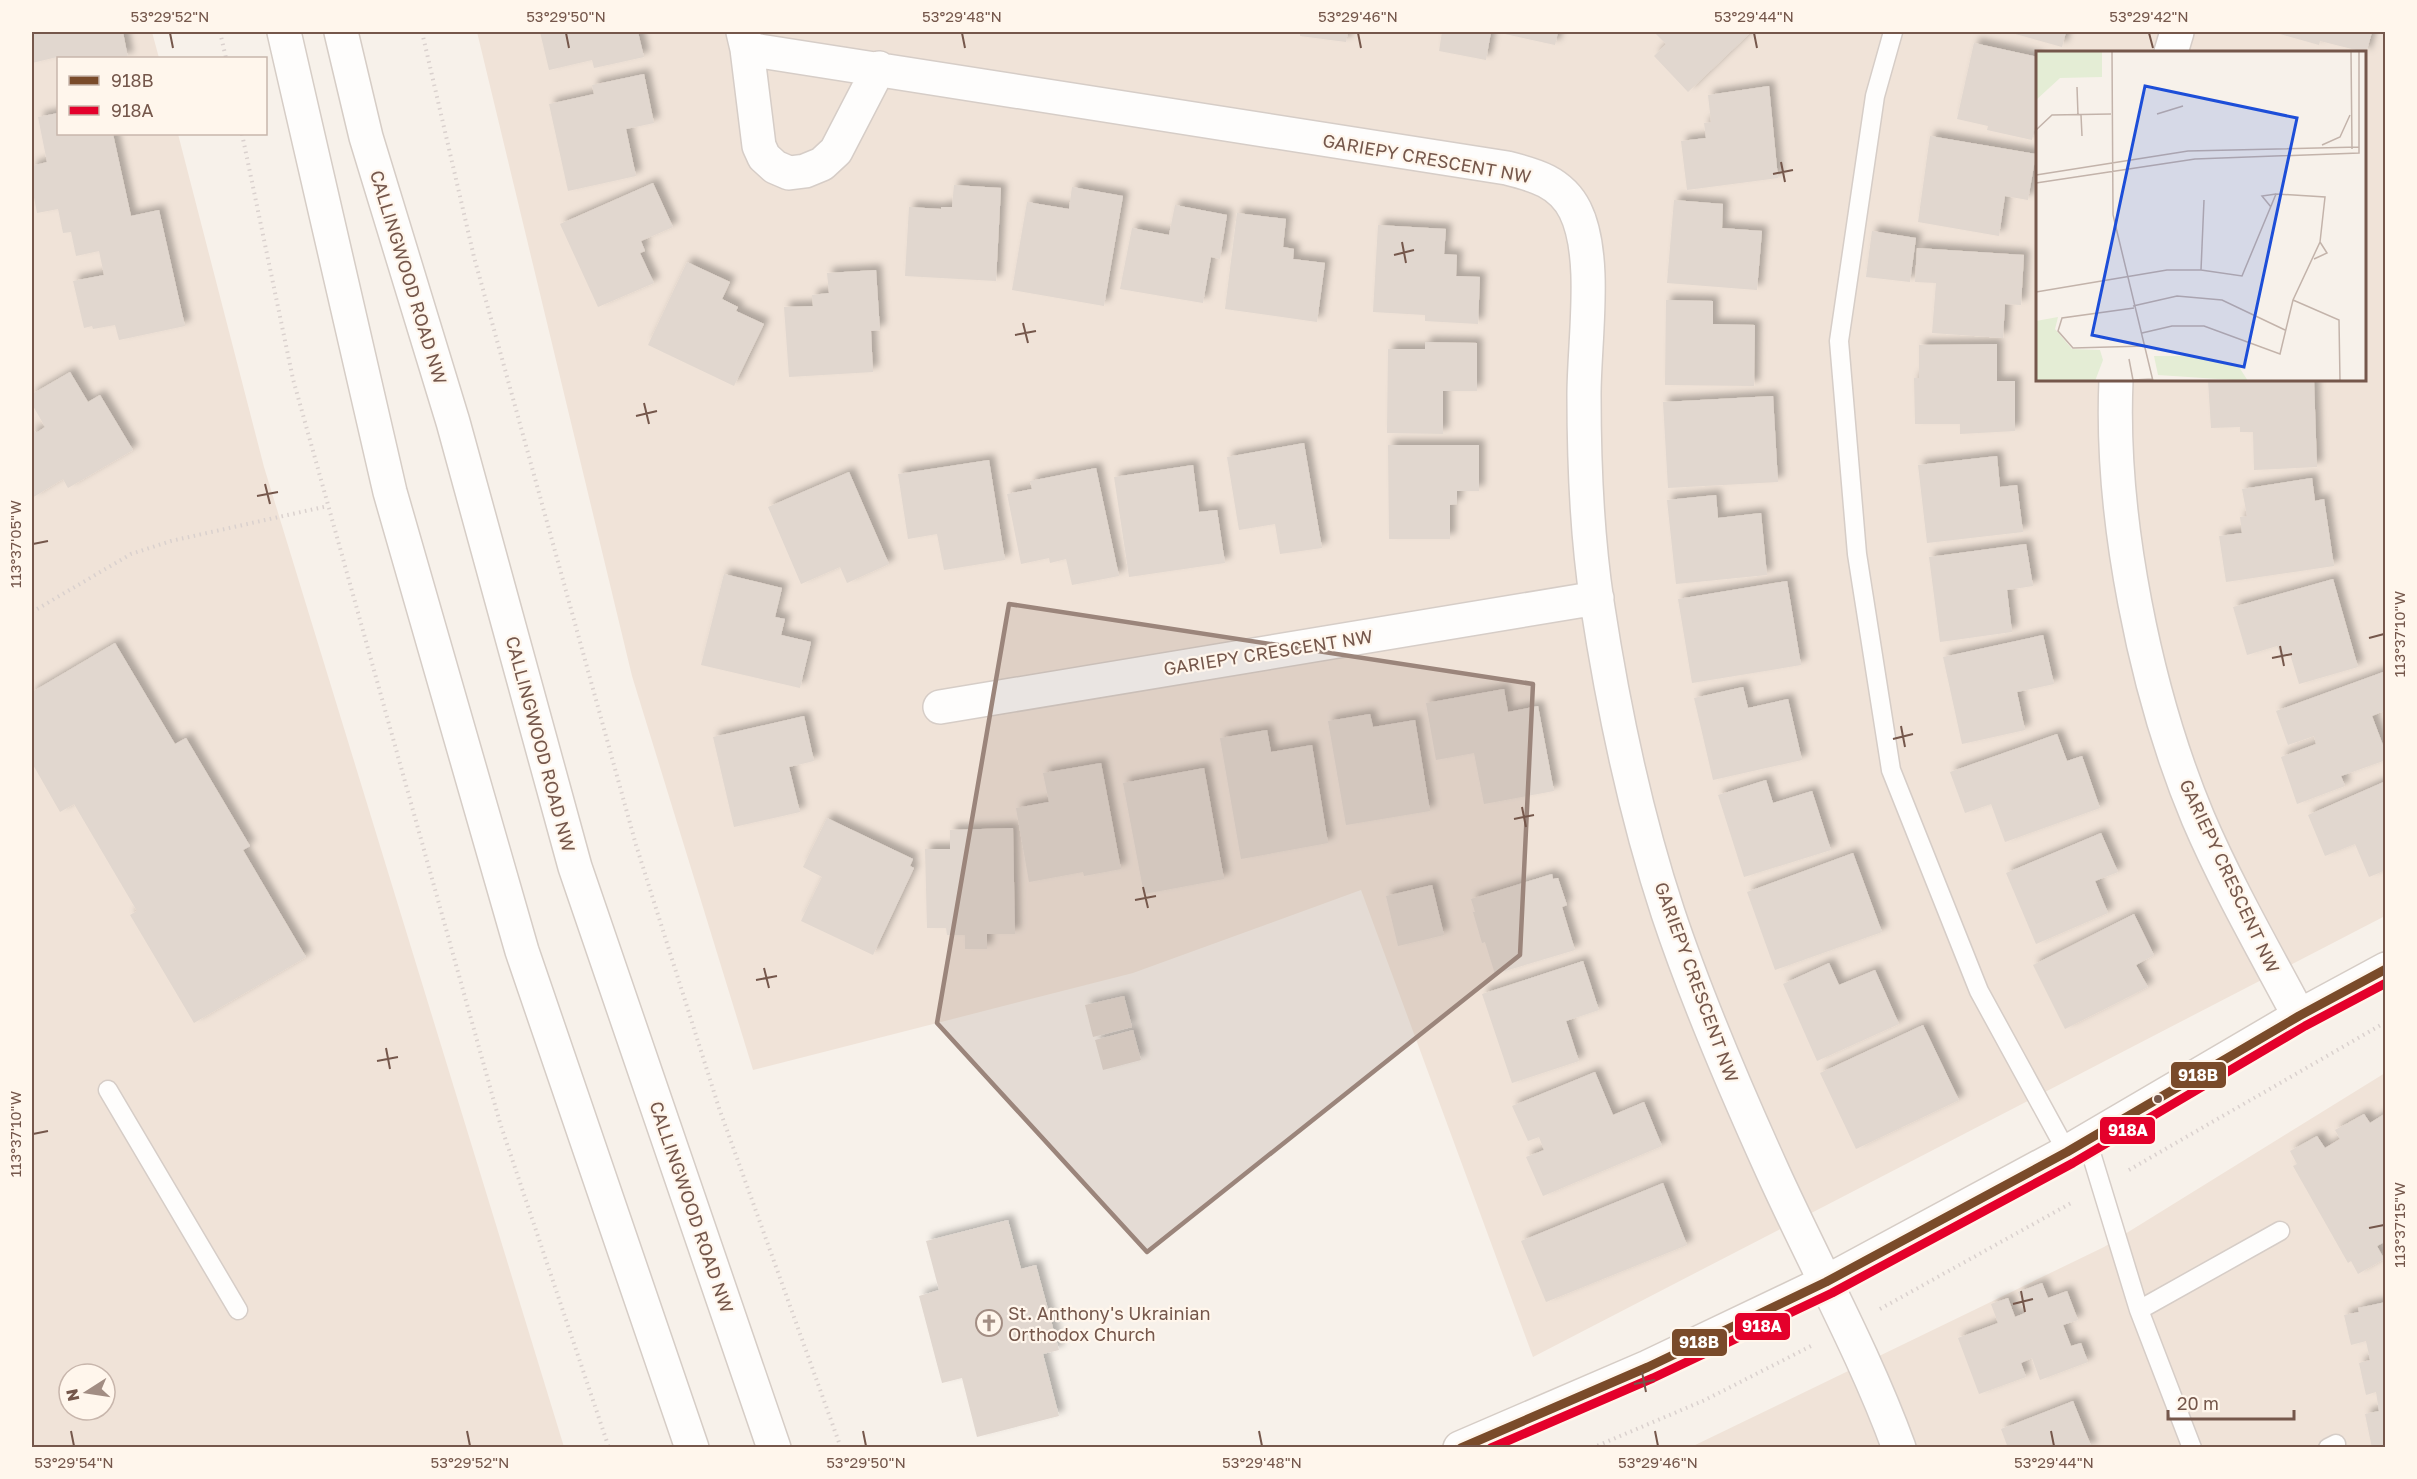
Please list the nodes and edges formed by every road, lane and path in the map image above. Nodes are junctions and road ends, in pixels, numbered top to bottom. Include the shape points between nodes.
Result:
1 (220, 32) edge
2 (284, 32) edge
3 (341, 32) edge
4 (422, 32) edge
5 (1893, 32) edge
6 (2177, 32) edge
7 (745, 40) edge
8 (2171, 51) edge
9 (226, 57) edge
10 (879, 68) junction
11 (242, 135) edge
12 (2116, 381) edge
13 (328, 506) junction
14 (1597, 598) junction
15 (32, 612) edge
16 (940, 707) dead end
17 (2385, 969) edge
18 (2298, 1016) junction
19 (2385, 1022) edge
20 (108, 1090) dead end
21 (2077, 1146) junction
22 (2101, 1186) junction
23 (2280, 1231) dead end
24 (1826, 1282) junction
25 (238, 1310) dead end
26 (2139, 1310) junction
27 (1877, 1311) dead end
28 (1820, 1341) dead end
29 (609, 1448) edge
30 (692, 1448) edge
31 (774, 1448) edge
32 (841, 1448) edge
33 (1460, 1448) edge
34 (1592, 1448) edge
35 (1899, 1448) edge
36 (2192, 1448) edge

1 - 9 path
2 - 30 street via 396,515 522,951
3 - 31 street, CALLINGWOOD ROAD NW via 366,137 453,422 575,867
4 - 32 path via 474,257 636,845 719,1108
5 - 21 lane via 1875,96 1839,341 1857,554 1891,770 1979,991
6 - 8 street
7 - 10 street, GARIEPY CRESCENT NW
7 - 10 street, GARIEPY CRESCENT NW via 759,146 764,158 789,173 822,164 836,151
10 - 14 street, GARIEPY CRESCENT NW via 1507,168 1559,187 1585,233 1588,267 1584,397
11 - 13 path via 293,379
12 - 18 street, GARIEPY CRESCENT NW via 2123,527 2136,601 2175,758 2199,819
13 - 15 path via 130,554
13 - 29 path via 500,1123
14 - 16 street, GARIEPY CRESCENT NW
14 - 24 street, GARIEPY CRESCENT NW via 1614,704 1668,912 1714,1035
17 - 18 street
18 - 21 street
19 - 22 path
20 - 25 lane
21 - 22 lane
21 - 24 street
22 - 26 lane
22 - 27 path
23 - 26 lane
24 - 33 street
24 - 35 street, GARIEPY CRESCENT NW via 1874,1381
26 - 36 lane
28 - 34 path via 1705,1400

